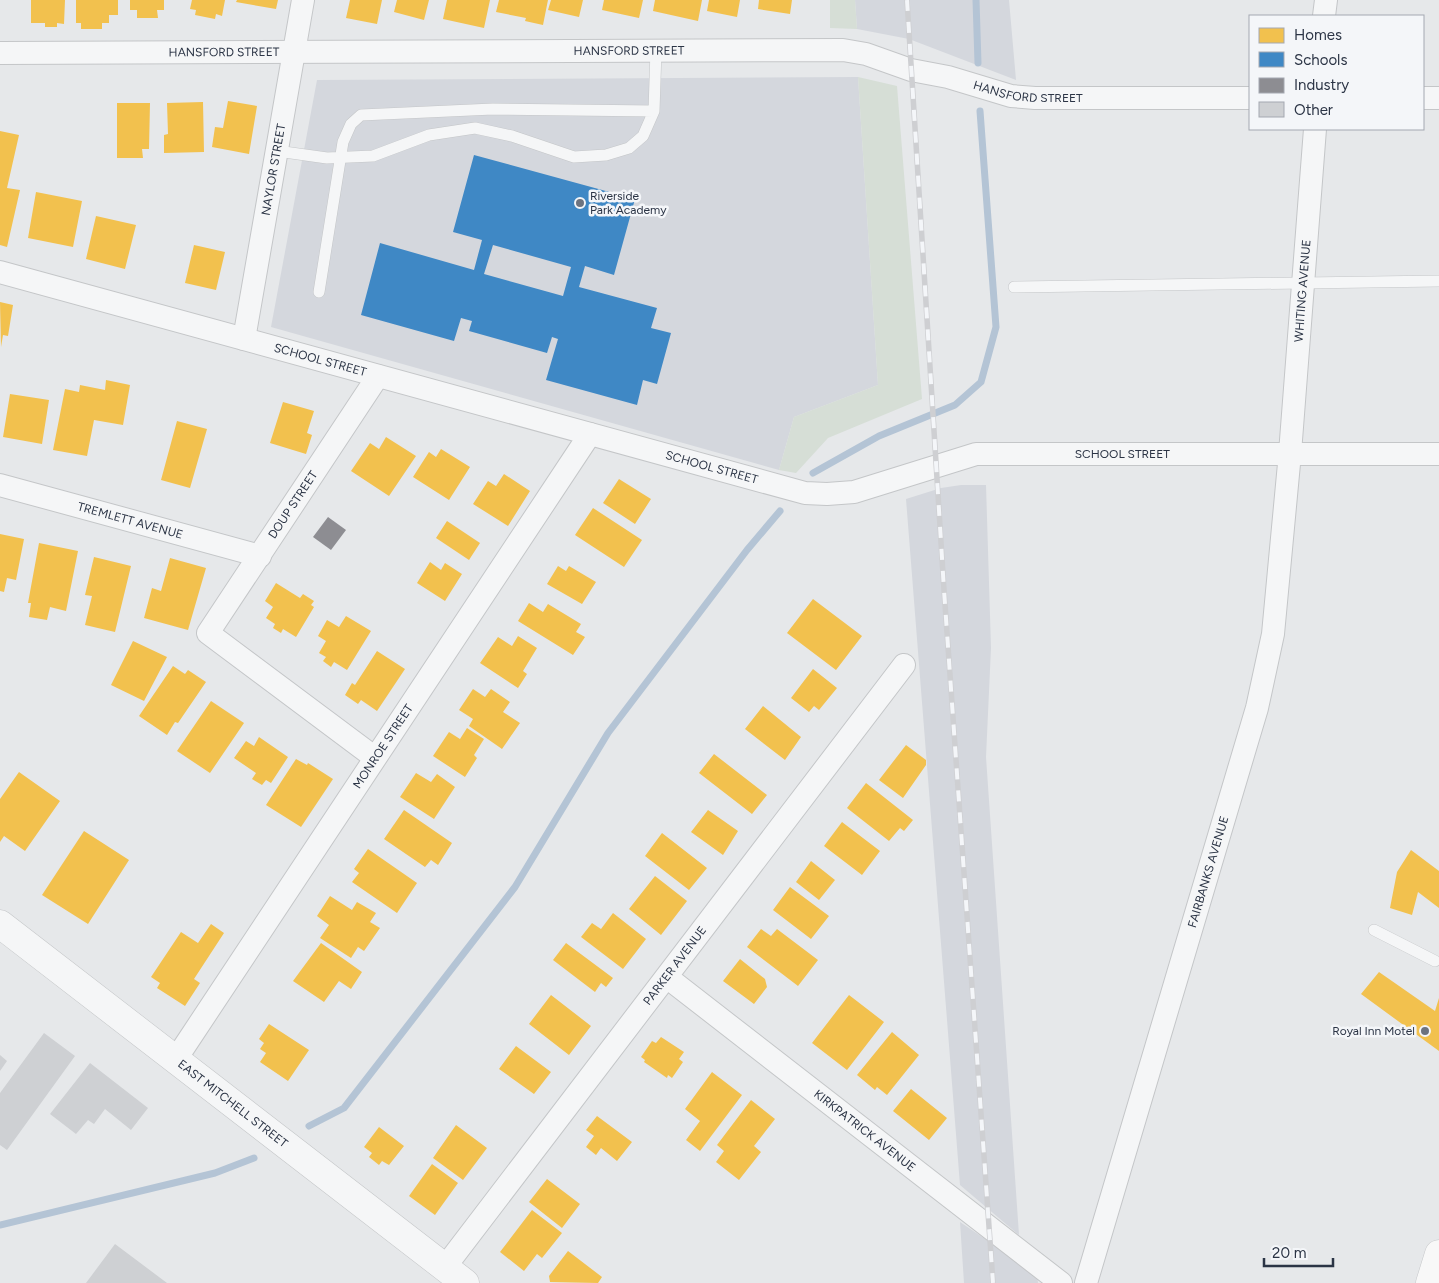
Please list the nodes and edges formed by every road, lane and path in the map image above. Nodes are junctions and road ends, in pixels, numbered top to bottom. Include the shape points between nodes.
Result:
1 (303, 0) edge
2 (1326, 0) edge
3 (1324, 15) edge
4 (656, 50) junction
5 (294, 52) junction
6 (0, 53) edge
7 (1249, 98) edge
8 (1424, 98) edge
9 (1439, 98) edge
10 (654, 111) junction
11 (1315, 130) edge
12 (277, 151) junction
13 (339, 158) junction
14 (0, 272) edge
15 (1439, 281) edge
16 (1303, 282) junction
17 (1014, 286) dead end
18 (319, 292) dead end
19 (244, 339) junction
20 (378, 376) junction
21 (590, 434) junction
22 (1290, 453) junction
23 (1439, 454) edge
24 (0, 485) edge
25 (260, 556) junction
26 (904, 665) dead end
27 (374, 757) junction
28 (0, 924) edge
29 (1374, 930) dead end
30 (1435, 960) dead end
31 (668, 978) junction
32 (176, 1059) junction
33 (1439, 1254) edge
34 (455, 1275) edge
35 (1062, 1283) edge
36 (1086, 1283) edge
37 (1430, 1283) edge

1 - 5 street, NAYLOR STREET
2 - 3 street
4 - 5 street, HANSFORD STREET
4 - 7 street, HANSFORD STREET via 843,50 1011,96 1035,98
4 - 10 lane
5 - 6 street, HANSFORD STREET
5 - 12 street, NAYLOR STREET
8 - 9 street
10 - 13 lane via 493,109 361,115 351,124
10 - 13 lane via 643,136 629,148 606,155 574,157 512,136 475,128 429,135 373,156
11 - 16 street, WHITING AVENUE
12 - 13 lane
12 - 19 street, NAYLOR STREET
13 - 18 lane
14 - 19 street, SCHOOL STREET
15 - 16 lane
16 - 17 lane
16 - 22 street, WHITING AVENUE
19 - 20 street, SCHOOL STREET
20 - 21 street, SCHOOL STREET
20 - 25 street, DOUP STREET
21 - 22 street, SCHOOL STREET via 805,493 828,494 854,492 976,454
21 - 27 street, MONROE STREET
22 - 23 street, SCHOOL STREET
22 - 36 street, FAIRBANKS AVENUE via 1273,634 1257,708
24 - 25 street, TREMLETT AVENUE
25 - 27 street, DOUP STREET via 208,633
26 - 31 street, PARKER AVENUE
27 - 32 street, MONROE STREET
28 - 32 street, EAST MITCHELL STREET
29 - 30 lane
31 - 34 street, PARKER AVENUE
31 - 35 street, KIRKPATRICK AVENUE
32 - 34 street, EAST MITCHELL STREET
33 - 37 main road

